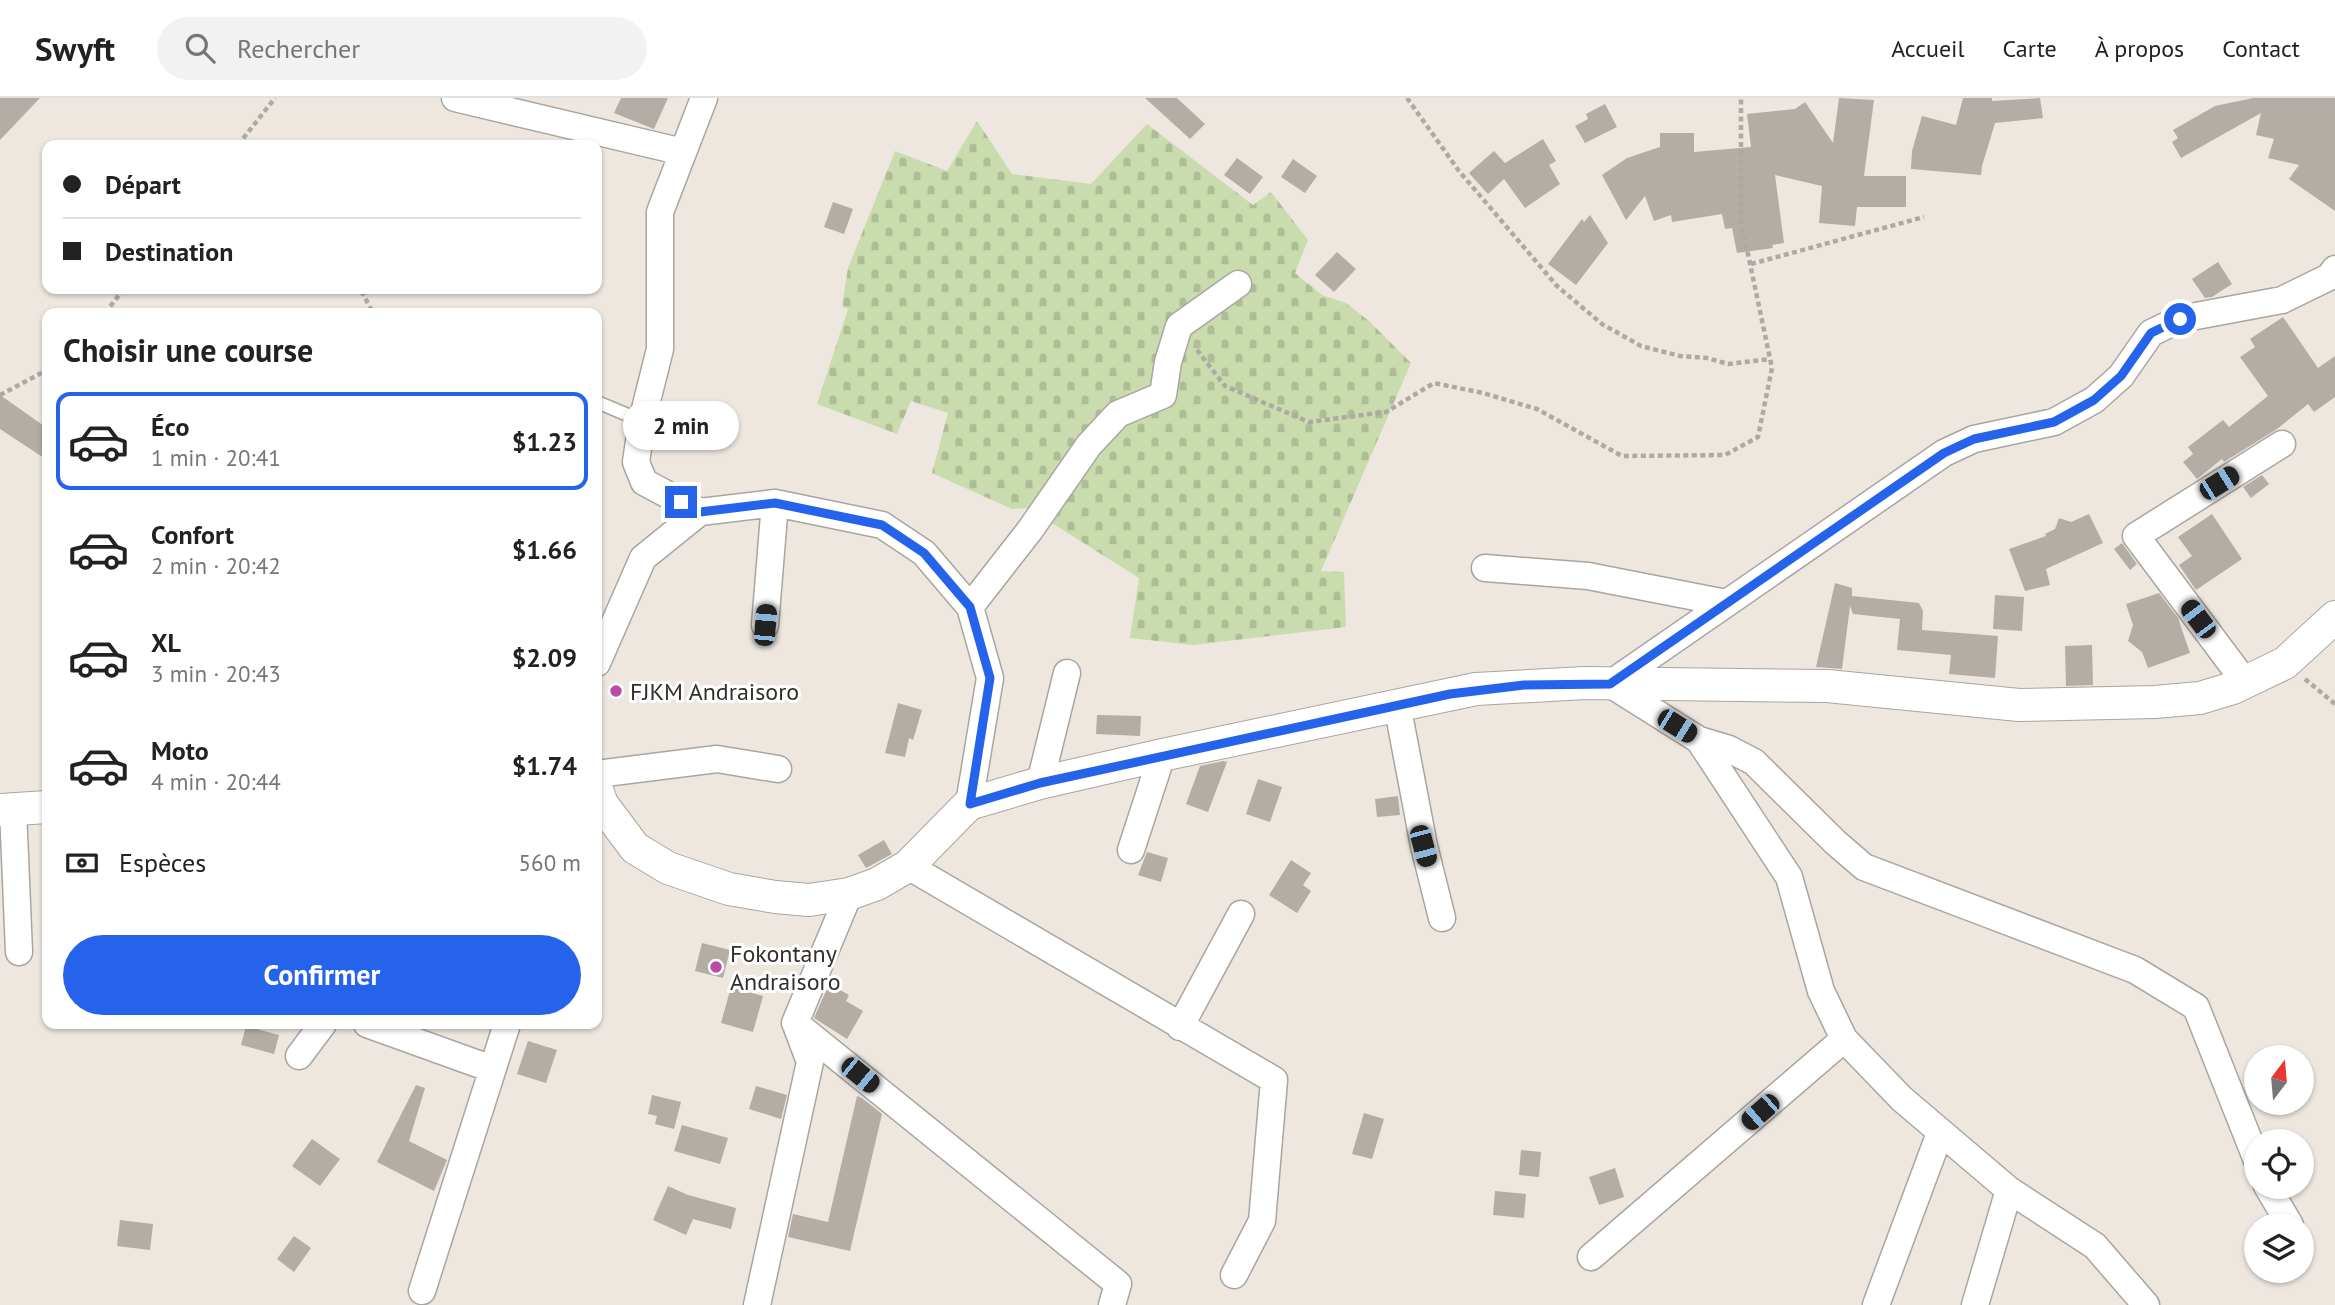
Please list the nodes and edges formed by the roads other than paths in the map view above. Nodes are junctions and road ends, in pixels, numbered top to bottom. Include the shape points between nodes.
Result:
1 (455, 98) edge
2 (704, 98) edge
3 (683, 152) junction
4 (2335, 269) edge
5 (1238, 284) dead end
6 (602, 403) edge
7 (642, 421) junction
8 (2282, 444) dead end
9 (775, 503) junction
10 (700, 512) junction
11 (1485, 568) dead end
12 (1726, 603) junction
13 (970, 607) junction
14 (2335, 617) edge
15 (765, 625) dead end
16 (602, 652) edge
17 (1067, 673) dead end
18 (2245, 682) junction
19 (1610, 684) junction
20 (1397, 704) junction
21 (1699, 740) junction
22 (1162, 755) junction
23 (778, 769) dead end
24 (602, 773) edge
25 (1040, 783) junction
26 (602, 804) edge
27 (970, 804) junction
28 (42, 807) edge
29 (6, 809) edge
30 (1131, 850) dead end
31 (908, 866) junction
32 (849, 894) junction
33 (1241, 914) dead end
34 (1443, 918) dead end
35 (19, 953) dead end
36 (795, 1023) junction
37 (1180, 1027) junction
38 (319, 1029) edge
39 (382, 1029) edge
40 (505, 1029) edge
41 (1844, 1039) junction
42 (299, 1056) dead end
43 (492, 1069) junction
44 (2244, 1129) edge
45 (1940, 1133) junction
46 (2009, 1190) junction
47 (1591, 1257) dead end
48 (1234, 1275) dead end
49 (422, 1291) dead end
50 (757, 1305) edge
51 (1112, 1305) edge
52 (1876, 1305) edge
53 (1975, 1305) edge
54 (2146, 1305) edge

1 - 3 street
2 - 3 street
3 - 7 street via 660,212 660,349
4 - 12 street via 2329,277 2282,300 2180,319 2151,333 2121,376 2094,400 2054,422 1974,439 1944,453
5 - 13 street via 1179,326 1163,396 1118,414 1089,445
6 - 7 lane
7 - 10 street via 636,462 644,482
8 - 18 street via 2136,536
9 - 10 street
9 - 13 street via 882,525 924,553
9 - 15 street
10 - 16 street via 643,558
11 - 12 street via 1588,576
12 - 19 street
13 - 27 street via 990,678
14 - 18 street via 2285,663
17 - 25 street
18 - 19 street via 2200,698 2106,705 2019,705 1827,686
19 - 20 street via 1476,689
19 - 21 street
20 - 22 street
20 - 34 street via 1423,846
21 - 41 street via 1790,877 1821,991
21 - 44 street via 1754,762 1864,867 2135,970 2196,1007
22 - 25 street
22 - 30 street
23 - 24 street via 717,759
25 - 27 street
26 - 32 street via 635,848 668,868 729,889 775,897 809,900
27 - 31 street
28 - 29 street
29 - 35 street
31 - 32 street
31 - 37 street
32 - 36 street
33 - 37 street
36 - 50 street via 810,1062
36 - 51 street via 1118,1284
37 - 48 street via 1274,1080 1262,1221
38 - 42 street
39 - 43 street
40 - 43 street
41 - 45 street
41 - 47 street
43 - 49 street
45 - 46 street
45 - 52 street
46 - 53 street
46 - 54 street via 2095,1246

